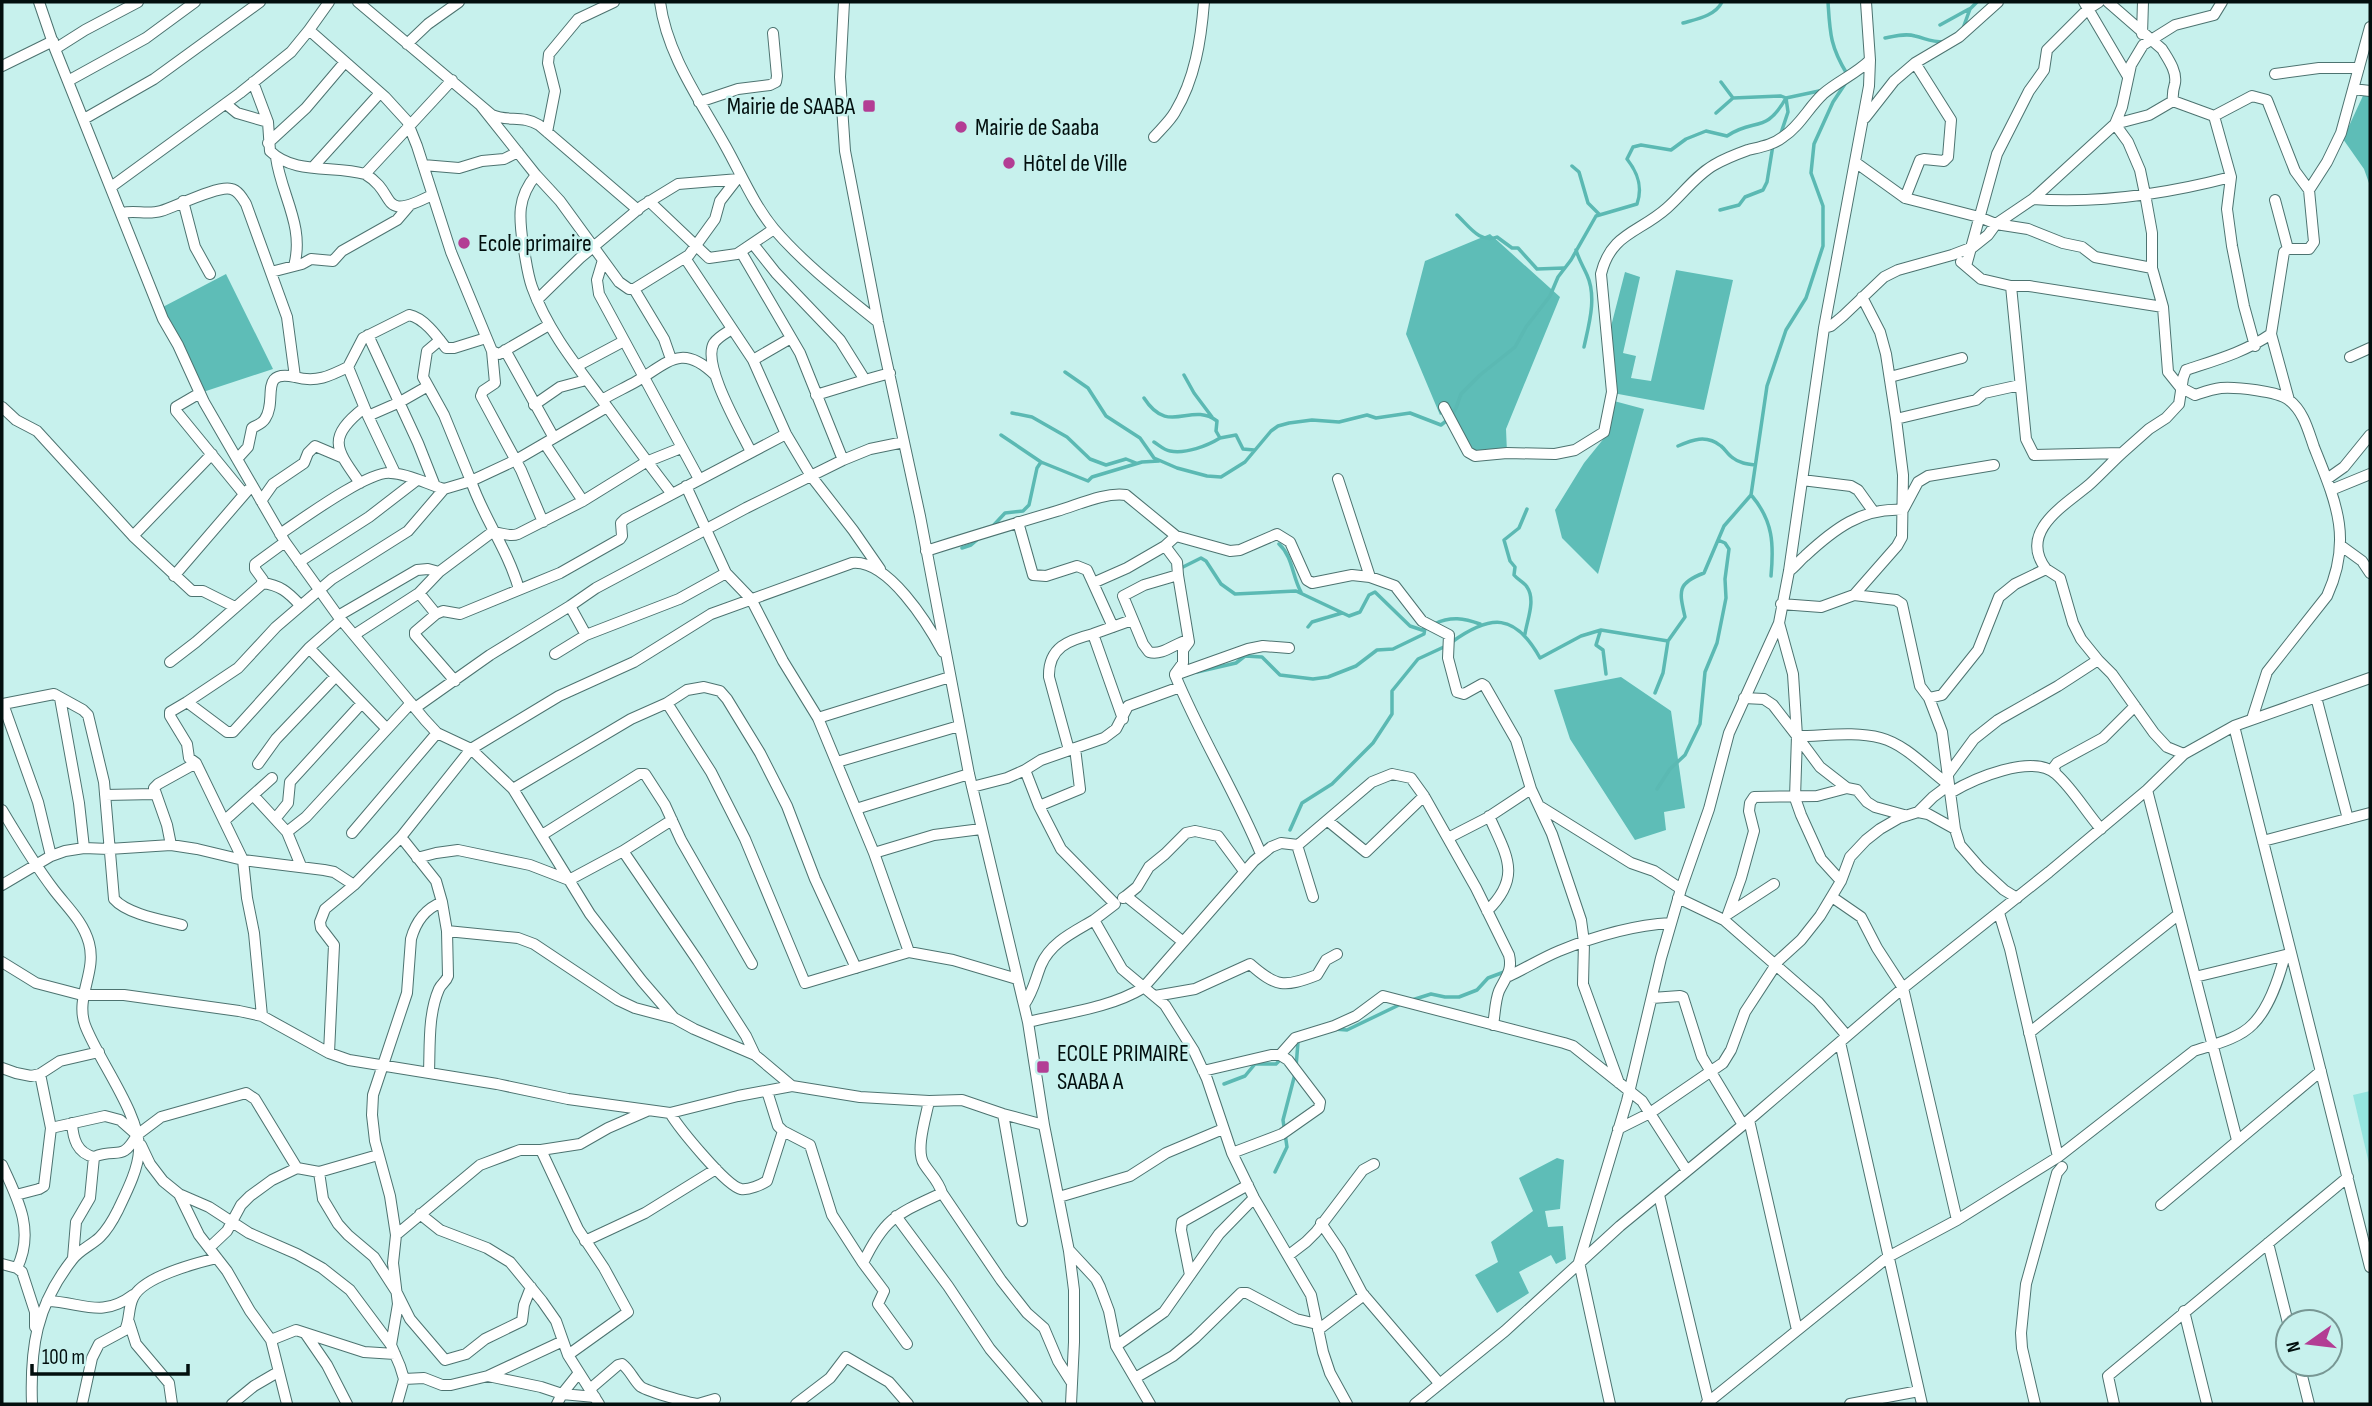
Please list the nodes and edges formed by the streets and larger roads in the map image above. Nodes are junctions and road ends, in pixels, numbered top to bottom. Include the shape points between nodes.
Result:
1 (39, 2) edge
2 (138, 2) edge
3 (195, 2) edge
4 (260, 2) edge
5 (329, 2) edge
6 (358, 2) edge
7 (458, 2) edge
8 (614, 2) edge
9 (650, 2) edge
10 (660, 2) edge
11 (844, 2) edge
12 (1204, 2) edge
13 (1866, 2) edge
14 (1998, 2) edge
15 (2099, 2) edge
16 (2108, 2) edge
17 (2143, 2) edge
18 (2222, 2) edge
19 (2086, 6) edge
20 (662, 17) junction
21 (2370, 27) edge
22 (309, 30) junction
23 (2142, 32) junction
24 (773, 33) dead end
25 (2147, 42) junction
26 (407, 44) junction
27 (54, 45) junction
28 (1870, 60) junction
29 (345, 62) junction
30 (1915, 63) junction
31 (2, 66) edge
32 (2359, 68) junction
33 (2275, 74) dead end
34 (2127, 75) junction
35 (452, 80) junction
36 (68, 81) junction
37 (253, 82) junction
38 (2353, 89) junction
39 (2370, 91) edge
40 (380, 93) junction
41 (2173, 101) junction
42 (699, 102) junction
43 (226, 104) junction
44 (481, 106) junction
45 (2214, 116) junction
46 (84, 119) junction
47 (1863, 121) junction
48 (268, 122) junction
49 (2115, 124) junction
50 (410, 127) junction
51 (547, 132) junction
52 (1154, 137) dead end
53 (268, 143) junction
54 (518, 152) junction
55 (276, 157) junction
56 (1855, 162) junction
57 (423, 165) junction
58 (313, 167) junction
59 (365, 174) junction
60 (536, 175) junction
61 (2231, 177) junction
62 (740, 179) junction
63 (111, 187) junction
64 (2309, 190) junction
65 (2145, 194) junction
66 (432, 195) junction
67 (1905, 198) junction
68 (2034, 198) junction
69 (2276, 200) dead end
70 (183, 201) junction
71 (649, 201) junction
72 (409, 206) junction
73 (638, 210) junction
74 (122, 213) junction
75 (1979, 218) junction
76 (1996, 224) junction
77 (774, 229) junction
78 (753, 244) junction
79 (696, 247) junction
80 (1973, 247) junction
81 (593, 248) junction
82 (2288, 249) junction
83 (741, 251) junction
84 (1952, 255) junction
85 (685, 258) junction
86 (603, 260) junction
87 (294, 266) junction
88 (1966, 266) junction
89 (2152, 268) junction
90 (271, 272) junction
91 (210, 274) dead end
92 (2011, 286) junction
93 (635, 289) junction
94 (1861, 297) junction
95 (537, 300) junction
96 (2163, 307) junction
97 (878, 322) junction
98 (549, 325) junction
99 (1824, 328) junction
100 (732, 330) junction
101 (2271, 334) junction
102 (369, 335) junction
103 (486, 338) junction
104 (791, 338) junction
105 (440, 340) junction
106 (624, 341) junction
107 (2255, 346) junction
108 (2370, 348) edge
109 (505, 350) junction
110 (492, 351) junction
111 (2350, 357) dead end
112 (1962, 358) dead end
113 (671, 359) junction
114 (753, 360) junction
115 (577, 366) junction
116 (348, 367) junction
117 (890, 373) junction
118 (644, 376) junction
119 (716, 376) junction
120 (295, 377) junction
121 (1890, 377) junction
122 (586, 380) junction
123 (865, 380) junction
124 (2020, 386) junction
125 (428, 387) junction
126 (2182, 389) junction
127 (200, 393) junction
128 (816, 395) junction
129 (2289, 400) junction
130 (400, 402) junction
131 (604, 403) junction
132 (534, 405) junction
133 (2, 407) edge
134 (1444, 407) dead end
135 (366, 412) junction
136 (1896, 419) junction
137 (786, 434) junction
138 (2370, 435) edge
139 (550, 441) junction
140 (904, 442) junction
141 (681, 448) junction
142 (751, 452) junction
143 (2122, 453) junction
144 (212, 454) junction
145 (341, 457) junction
146 (238, 458) junction
147 (516, 460) junction
148 (843, 460) junction
149 (646, 461) junction
150 (1994, 465) dead end
151 (395, 473) junction
152 (2370, 474) edge
153 (811, 476) junction
154 (699, 479) junction
155 (1338, 479) dead end
156 (2327, 479) junction
157 (417, 480) junction
158 (1802, 480) junction
159 (471, 481) junction
160 (360, 483) junction
161 (253, 485) junction
162 (686, 486) junction
163 (440, 487) junction
164 (2331, 491) junction
165 (244, 494) junction
166 (672, 494) junction
167 (261, 501) junction
168 (583, 501) junction
169 (1903, 510) junction
170 (1874, 511) junction
171 (543, 522) junction
172 (1018, 522) junction
173 (706, 529) junction
174 (496, 532) junction
175 (133, 536) junction
176 (1176, 536) junction
177 (283, 538) junction
178 (2340, 545) junction
179 (1165, 546) junction
180 (926, 551) junction
181 (299, 562) junction
182 (2046, 569) junction
183 (1789, 571) junction
184 (439, 572) junction
185 (726, 573) junction
186 (882, 573) junction
187 (2370, 573) edge
188 (1178, 575) junction
189 (174, 576) junction
190 (1370, 577) junction
191 (262, 583) junction
192 (1093, 583) junction
193 (519, 589) junction
194 (318, 590) junction
195 (419, 593) junction
196 (1854, 595) junction
197 (751, 599) junction
198 (1781, 604) junction
199 (300, 605) junction
200 (570, 606) junction
201 (235, 607) junction
202 (436, 614) junction
203 (340, 618) junction
204 (1132, 620) junction
205 (1779, 623) junction
206 (1113, 627) junction
207 (1093, 634) junction
208 (354, 635) junction
209 (586, 635) junction
210 (1188, 640) junction
211 (310, 648) junction
212 (1289, 648) dead end
213 (555, 654) dead end
214 (947, 659) junction
215 (2098, 660) junction
216 (170, 662) dead end
217 (1175, 675) junction
218 (336, 676) junction
219 (950, 677) junction
220 (2370, 678) edge
221 (455, 681) junction
222 (1180, 687) junction
223 (2316, 697) junction
224 (60, 698) junction
225 (1744, 698) junction
226 (1929, 698) junction
227 (187, 702) junction
228 (362, 703) junction
229 (667, 703) junction
230 (2, 705) edge
231 (2135, 705) junction
232 (413, 706) junction
233 (818, 718) junction
234 (1123, 719) junction
235 (2252, 719) junction
236 (959, 726) junction
237 (2234, 726) junction
238 (387, 730) junction
239 (437, 733) junction
240 (1797, 737) junction
241 (471, 749) junction
242 (1072, 749) junction
243 (2184, 754) junction
244 (837, 762) junction
245 (197, 763) junction
246 (258, 764) dead end
247 (1025, 770) junction
248 (2054, 772) junction
249 (1949, 773) junction
250 (969, 774) junction
251 (272, 778) dead end
252 (972, 786) junction
253 (1847, 788) junction
254 (513, 789) junction
255 (1531, 789) junction
256 (1949, 789) junction
257 (2147, 790) junction
258 (155, 794) junction
259 (105, 795) junction
260 (253, 795) junction
261 (1424, 796) junction
262 (1796, 798) junction
263 (1039, 806) junction
264 (1540, 806) junction
265 (856, 809) junction
266 (1918, 812) junction
267 (2370, 813) edge
268 (3, 815) edge
269 (1489, 816) junction
270 (1905, 816) junction
271 (275, 819) junction
272 (2348, 819) junction
273 (672, 820) junction
274 (224, 821) junction
275 (1328, 821) junction
276 (2101, 828) junction
277 (981, 829) junction
278 (1955, 829) junction
279 (287, 832) junction
280 (352, 833) dead end
281 (542, 835) junction
282 (401, 837) junction
283 (1448, 838) junction
284 (2263, 841) junction
285 (171, 845) junction
286 (1297, 845) junction
287 (84, 848) junction
288 (109, 849) junction
289 (623, 851) junction
290 (874, 853) junction
291 (1261, 854) junction
292 (51, 856) junction
293 (417, 858) junction
294 (243, 860) junction
295 (37, 865) junction
296 (301, 866) junction
297 (1244, 871) junction
298 (569, 880) junction
299 (1841, 881) junction
300 (1774, 884) dead end
301 (2, 885) edge
302 (354, 885) junction
303 (1680, 893) junction
304 (1126, 896) junction
305 (1313, 897) dead end
306 (1832, 897) junction
307 (2017, 898) junction
308 (442, 902) junction
309 (1115, 904) junction
310 (1487, 911) junction
311 (1999, 914) junction
312 (2179, 914) junction
313 (1726, 917) junction
314 (1094, 920) junction
315 (1671, 923) junction
316 (182, 925) dead end
317 (447, 931) junction
318 (1182, 941) junction
319 (1584, 942) junction
320 (909, 952) junction
321 (1337, 954) dead end
322 (2288, 954) junction
323 (2, 962) edge
324 (752, 964) dead end
325 (1776, 967) junction
326 (856, 968) junction
327 (1509, 975) junction
328 (2195, 978) junction
329 (1017, 979) junction
330 (1143, 988) junction
331 (1903, 988) junction
332 (82, 995) junction
333 (1155, 996) junction
334 (1652, 998) junction
335 (1024, 1005) junction
336 (262, 1016) junction
337 (674, 1018) junction
338 (1028, 1022) junction
339 (1493, 1025) junction
340 (2029, 1033) junction
341 (1843, 1039) junction
342 (2214, 1045) junction
343 (99, 1052) junction
344 (329, 1053) junction
345 (755, 1055) junction
346 (1280, 1055) junction
347 (384, 1065) junction
348 (2, 1068) edge
349 (1712, 1070) junction
350 (2321, 1070) junction
351 (1203, 1071) junction
352 (429, 1072) junction
353 (40, 1074) junction
354 (792, 1086) junction
355 (1624, 1086) junction
356 (767, 1091) junction
357 (929, 1101) junction
358 (648, 1111) junction
359 (670, 1113) junction
360 (1650, 1113) junction
361 (1003, 1114) junction
362 (1746, 1122) junction
363 (72, 1123) junction
364 (1044, 1125) junction
365 (51, 1128) junction
366 (1223, 1129) junction
367 (1618, 1129) junction
368 (783, 1131) junction
369 (138, 1137) junction
370 (2237, 1140) junction
371 (541, 1150) junction
372 (1232, 1153) junction
373 (378, 1155) junction
374 (94, 1157) junction
375 (2060, 1162) junction
376 (1374, 1164) dead end
377 (2, 1166) edge
378 (297, 1168) junction
379 (716, 1169) junction
380 (1687, 1171) junction
381 (319, 1172) junction
382 (2348, 1177) junction
383 (1248, 1185) junction
384 (942, 1193) junction
385 (179, 1194) junction
386 (16, 1195) junction
387 (1659, 1195) junction
388 (1059, 1197) junction
389 (1254, 1198) junction
390 (2161, 1205) dead end
391 (420, 1214) junction
392 (896, 1216) junction
393 (1957, 1220) junction
394 (1022, 1221) dead end
395 (232, 1223) junction
396 (1321, 1223) junction
397 (396, 1235) junction
398 (585, 1241) junction
399 (2268, 1243) junction
400 (209, 1248) junction
401 (1069, 1251) junction
402 (1289, 1255) junction
403 (1888, 1257) junction
404 (73, 1258) junction
405 (218, 1258) junction
406 (1579, 1262) junction
407 (863, 1263) junction
408 (2, 1264) edge
409 (2370, 1267) edge
410 (17, 1268) junction
411 (1191, 1275) junction
412 (531, 1287) junction
413 (396, 1290) junction
414 (134, 1294) junction
415 (1364, 1296) junction
416 (47, 1301) junction
417 (2284, 1308) edge
418 (2184, 1311) junction
419 (129, 1322) junction
420 (1318, 1327) junction
421 (1797, 1330) junction
422 (304, 1332) junction
423 (35, 1334) junction
424 (271, 1340) junction
425 (564, 1341) junction
426 (907, 1344) dead end
427 (1116, 1346) junction
428 (393, 1349) junction
429 (568, 1355) junction
430 (278, 1372) junction
431 (578, 1374) junction
432 (488, 1376) junction
433 (1135, 1378) junction
434 (2302, 1378) edge
435 (404, 1379) junction
436 (1072, 1383) junction
437 (1439, 1383) junction
438 (1919, 1391) junction
439 (562, 1394) junction
440 (595, 1397) edge
441 (715, 1399) dead end
442 (33, 1404) edge
443 (82, 1404) edge
444 (172, 1404) edge
445 (232, 1404) edge
446 (288, 1404) edge
447 (347, 1404) edge
448 (397, 1404) edge
449 (557, 1404) edge
450 (698, 1404) edge
451 (796, 1404) edge
452 (908, 1404) edge
453 (1037, 1404) edge
454 (1071, 1404) edge
455 (1150, 1404) edge
456 (1347, 1404) edge
457 (1415, 1404) edge
458 (1610, 1404) edge
459 (1708, 1404) edge
460 (1850, 1404) edge
461 (1922, 1404) edge
462 (2035, 1404) edge
463 (2114, 1404) edge
464 (2207, 1404) edge
465 (2309, 1404) edge

1 - 27 street
2 - 27 street
3 - 36 street via 146,38
4 - 46 street via 154,79
5 - 22 street
6 - 26 street
7 - 26 street
8 - 51 street via 578,19 549,54 555,91
9 - 20 street
10 - 20 street
11 - 97 street via 842,123
12 - 52 street via 1190,79 1175,113
13 - 28 street
14 - 30 street via 1959,37
15 - 19 street
16 - 23 street
17 - 23 street
18 - 25 street via 2214,15 2175,26
19 - 34 street
19 - 75 street via 2047,50 2044,70 1997,155
20 - 42 street
21 - 32 street
22 - 29 street
22 - 37 street via 291,52
23 - 25 street
24 - 42 street via 776,82
25 - 34 street
25 - 41 street via 2162,49 2174,73
26 - 35 street
27 - 31 street
27 - 36 street
28 - 47 street
28 - 134 street via 1825,93 1782,139 1712,166 1667,209 1626,236 1605,257 1601,274 1612,392 1604,432 1575,450 1555,454 1475,456 1468,452
29 - 40 street
29 - 53 street
30 - 47 street via 1894,80
30 - 67 street via 1951,120 1948,157 1944,161 1920,160
32 - 33 street
32 - 38 street
34 - 49 street
35 - 44 street
35 - 50 street
36 - 46 street
37 - 43 street
37 - 48 street
38 - 39 street
38 - 64 street via 2341,133
40 - 50 street
40 - 58 street
41 - 45 street
41 - 49 street via 2150,115
42 - 62 street
43 - 48 street via 237,113
43 - 63 street
44 - 51 street via 499,118 526,118
44 - 54 street
45 - 61 street
45 - 64 street via 2252,96 2267,100 2295,171
46 - 63 street
47 - 56 street
48 - 53 street
49 - 65 street via 2128,142
49 - 68 street
50 - 57 street
50 - 59 street
51 - 73 street
53 - 55 street
54 - 57 street via 459,168
54 - 60 street
55 - 58 street
55 - 87 street via 298,235
56 - 67 street
56 - 99 street
57 - 66 street
58 - 59 street
59 - 72 street via 392,204
60 - 81 street
60 - 95 street via 526,187 520,220
61 - 65 street
61 - 107 street via 2227,209
62 - 71 street via 678,184
62 - 77 street
62 - 79 street via 720,201 715,219
63 - 74 street
64 - 82 street via 2314,242 2309,249
65 - 68 street via 2073,202
65 - 89 street
66 - 72 street
66 - 103 street
67 - 75 street
68 - 76 street
69 - 82 street
70 - 74 street via 159,212
70 - 90 street via 226,188 235,191 249,210
70 - 91 street via 195,247
71 - 73 street
71 - 79 street
72 - 87 street via 397,220 342,251 333,261 311,259
73 - 81 street
74 - 127 street via 163,319
75 - 76 street
75 - 80 street
76 - 80 street
76 - 89 street via 2028,229 2082,247 2095,257
77 - 78 street
77 - 97 street
78 - 83 street
78 - 123 street via 840,340
79 - 83 street via 712,258
79 - 85 street
80 - 84 street
80 - 88 street
81 - 86 street
81 - 95 street
82 - 101 street
83 - 104 street
84 - 88 street
84 - 94 street via 1898,270
85 - 93 street
85 - 100 street
86 - 93 street via 624,287
86 - 106 street via 597,280 599,294
87 - 90 street
88 - 92 street via 1981,279
89 - 96 street
90 - 120 street via 287,317
92 - 96 street
92 - 124 street
93 - 113 street
94 - 99 street
94 - 121 street via 1880,332
95 - 98 street
96 - 126 street via 2166,366
97 - 117 street
98 - 109 street
98 - 115 street
99 - 158 street
100 - 114 street
100 - 119 street via 713,346
101 - 107 street
101 - 129 street
102 - 105 street via 414,315
102 - 116 street via 360,342
102 - 130 street
103 - 105 street via 454,348 446,348
103 - 110 street
104 - 114 street
104 - 128 street
105 - 125 street via 426,355 422,374
106 - 115 street
106 - 118 street
107 - 126 street via 2186,370
108 - 111 street
109 - 110 street via 499,354
109 - 132 street
110 - 147 street via 495,381 481,396
112 - 121 street
113 - 118 street
113 - 119 street via 696,360
114 - 137 street
115 - 122 street
116 - 120 street via 316,380
116 - 135 street
117 - 123 street
117 - 140 street
118 - 131 street
118 - 141 street
119 - 142 street
120 - 146 street via 275,378 268,414 252,429 248,447
121 - 136 street
122 - 131 street
122 - 132 street via 560,387
123 - 128 street
124 - 136 street
124 - 143 street via 2025,439 2034,455
125 - 130 street
125 - 159 street
126 - 129 street via 2195,395 2234,388
126 - 143 street via 2175,409
127 - 144 street via 175,409
127 - 146 street
128 - 148 street
129 - 156 street via 2305,419
130 - 135 street
130 - 163 street
131 - 139 street
131 - 149 street
132 - 139 street
133 - 175 street via 37,431
135 - 145 street via 343,429 338,444
135 - 151 street
136 - 169 street
137 - 142 street
137 - 153 street
138 - 156 street via 2344,467
139 - 147 street
139 - 168 street
140 - 148 street
140 - 180 street
141 - 149 street
141 - 154 street
142 - 154 street
143 - 182 street via 2044,525 2037,553
144 - 165 street
144 - 175 street
145 - 160 street
145 - 167 street via 315,446 304,463 273,484
146 - 161 street
147 - 159 street
147 - 171 street
148 - 153 street
149 - 166 street
149 - 168 street
150 - 169 street via 1928,476 1918,482
151 - 157 street
151 - 160 street
152 - 164 street
153 - 173 street
153 - 186 street
154 - 162 street
155 - 190 street
156 - 164 street
157 - 163 street
157 - 181 street
158 - 170 street via 1851,486
158 - 183 street
159 - 163 street
159 - 174 street
160 - 177 street
161 - 165 street
161 - 167 street
162 - 166 street
162 - 173 street
163 - 194 street via 408,531
164 - 178 street via 2341,526
165 - 189 street
166 - 193 street via 622,521 620,539 561,573
167 - 177 street
168 - 171 street
169 - 170 street
169 - 196 street via 1897,546
170 - 183 street via 1841,525
171 - 174 street via 513,536
172 - 176 street via 1121,494
172 - 180 street
172 - 192 street via 1033,575 1046,576 1077,566 1089,572
173 - 185 street
173 - 200 street
174 - 184 street
174 - 193 street
175 - 189 street
176 - 179 street
176 - 190 street via 1230,551 1277,534 1290,542 1312,583 1352,575
177 - 181 street
177 - 191 street via 255,564
178 - 187 street
178 - 235 street via 2327,596 2267,671
179 - 188 street via 1177,562
179 - 192 street
180 - 214 street
181 - 194 street
182 - 215 street via 2060,578 2073,623
182 - 226 street via 1999,597 1978,650 1942,695
183 - 198 street
184 - 195 street
184 - 203 street via 418,570
185 - 197 street
185 - 209 street via 680,599
186 - 197 street via 866,563 852,563
186 - 214 street via 917,611
188 - 204 street via 1125,595
188 - 210 street
189 - 201 street via 191,592 203,591
190 - 255 street via 1395,586 1422,621 1449,635 1454,688 1460,695 1482,684 1489,690 1516,740
191 - 199 street via 285,589
191 - 201 street
192 - 206 street
193 - 202 street via 463,613
194 - 199 street
194 - 203 street
195 - 202 street
195 - 208 street
196 - 198 street via 1821,607
196 - 226 street via 1902,604 1920,686
197 - 233 street
197 - 241 street via 711,614 634,662 559,696
198 - 205 street
199 - 227 street via 237,668
200 - 209 street
200 - 221 street via 489,654
201 - 216 street
202 - 221 street via 415,635
203 - 208 street
203 - 211 street
204 - 206 street
204 - 210 street via 1149,652 1158,653
205 - 225 street
205 - 240 street via 1793,674
206 - 207 street
207 - 234 street
207 - 242 street via 1064,642 1049,668
208 - 232 street
209 - 213 street
210 - 217 street
211 - 218 street
211 - 227 street via 233,732
212 - 217 street via 1248,649
214 - 219 street
215 - 231 street
215 - 249 street via 1974,738
217 - 222 street
218 - 228 street
218 - 246 street
219 - 233 street
219 - 236 street
220 - 223 street
221 - 232 street
222 - 234 street via 1128,706
222 - 291 street
223 - 235 street
223 - 272 street
224 - 230 street via 52,695
224 - 259 street via 88,715
224 - 287 street
225 - 240 street via 1765,699
225 - 303 street via 1728,733 1709,809
226 - 249 street via 1942,732
227 - 245 street via 170,714 187,744 189,758
228 - 238 street
228 - 271 street via 290,782 288,803
229 - 254 street via 631,719
229 - 326 street via 745,839 805,983
229 - 326 street via 687,690 704,687 720,691 727,699 787,806
230 - 292 street via 38,802
231 - 243 street via 2167,747
231 - 248 street via 2103,738 2057,763
232 - 238 street
232 - 239 street
233 - 244 street
234 - 242 street via 1104,738
235 - 237 street
236 - 244 street
236 - 250 street
237 - 243 street
237 - 284 street
238 - 279 street
239 - 241 street
239 - 280 street
240 - 253 street via 1819,767
240 - 256 street via 1853,734 1882,738 1911,754
240 - 262 street
241 - 254 street
241 - 282 street
242 - 247 street
242 - 263 street via 1080,789
243 - 257 street
244 - 265 street
245 - 258 street via 158,784
245 - 274 street
247 - 252 street
247 - 263 street
248 - 256 street via 2020,767
248 - 276 street
249 - 256 street
250 - 252 street
250 - 265 street
251 - 260 street
252 - 277 street
253 - 262 street
253 - 270 street via 1857,790 1875,807
254 - 281 street
255 - 264 street
255 - 269 street
256 - 266 street
256 - 278 street
257 - 276 street
257 - 312 street
258 - 259 street
258 - 285 street
259 - 288 street
260 - 271 street
260 - 274 street
261 - 275 street via 1412,778 1392,774 1362,789
261 - 275 street via 1366,852
261 - 283 street
262 - 299 street via 1821,859
262 - 313 street via 1761,795 1750,803 1754,831
263 - 309 street via 1061,849
264 - 303 street via 1631,863 1654,871
264 - 319 street via 1581,920
265 - 290 street
266 - 270 street
266 - 278 street
267 - 272 street
268 - 295 street
269 - 283 street
269 - 310 street via 1510,874
270 - 299 street via 1880,829 1858,849
271 - 279 street
272 - 284 street
273 - 281 street via 642,773
273 - 289 street
273 - 324 street
274 - 294 street
275 - 286 street
276 - 307 street
277 - 290 street via 934,835
277 - 329 street
278 - 307 street via 1960,845 1980,868
279 - 296 street
281 - 298 street
282 - 293 street
282 - 302 street
283 - 310 street
284 - 322 street
285 - 288 street
285 - 294 street
286 - 291 street via 1281,843
286 - 305 street
287 - 288 street
287 - 292 street
288 - 316 street via 116,902
289 - 298 street
289 - 345 street
290 - 320 street
291 - 297 street
292 - 295 street
293 - 298 street via 458,850 530,865
293 - 308 street via 436,881
294 - 296 street
294 - 336 street
295 - 301 street
295 - 332 street via 71,908 89,943 91,965
296 - 302 street via 334,872
297 - 304 street via 1218,836 1185,833
297 - 318 street
298 - 337 street via 590,914
299 - 306 street
300 - 313 street
302 - 344 street via 326,909 320,922 334,945
303 - 313 street
303 - 315 street
304 - 309 street
304 - 318 street
306 - 325 street
306 - 331 street via 1861,917
307 - 311 street
308 - 317 street
308 - 347 street via 425,912 413,931 408,993
309 - 314 street
310 - 327 street via 1509,955
311 - 331 street
311 - 340 street
312 - 328 street
312 - 340 street
313 - 325 street
314 - 330 street via 1122,969
314 - 335 street via 1051,948
315 - 319 street
315 - 334 street
317 - 337 street via 518,938 534,944 618,1000
317 - 352 street via 449,976 439,988 434,1011
318 - 330 street
319 - 327 street
319 - 355 street via 1586,996
320 - 326 street
320 - 329 street
321 - 333 street via 1326,960 1317,975 1284,985 1250,964 1195,989
322 - 328 street
322 - 342 street via 2252,1026
322 - 350 street
323 - 332 street via 36,983
325 - 341 street via 1818,1002
325 - 349 street via 1745,1012 1724,1062
327 - 339 street via 1498,993
328 - 342 street
329 - 335 street
330 - 333 street
330 - 338 street via 1102,1004
331 - 341 street
331 - 393 street
332 - 336 street via 124,995
332 - 343 street via 84,1022
333 - 351 street via 1173,1016
334 - 349 street via 1683,998 1702,1057
334 - 355 street
335 - 338 street
336 - 344 street
337 - 345 street
338 - 364 street
339 - 346 street via 1383,996 1356,1016 1294,1038
339 - 355 street via 1573,1046
340 - 375 street
341 - 362 street
341 - 403 street
342 - 370 street
342 - 375 street via 2194,1051
343 - 353 street via 60,1060
343 - 369 street
344 - 347 street
345 - 354 street
346 - 351 street
346 - 372 street via 1317,1097 1319,1108 1282,1135
347 - 352 street
347 - 373 street via 373,1095
348 - 353 street
349 - 360 street
349 - 362 street
350 - 370 street
350 - 382 street
351 - 366 street
352 - 358 street
353 - 365 street
354 - 356 street
354 - 357 street via 860,1097
355 - 360 street
355 - 367 street
356 - 359 street
356 - 368 street via 775,1121
357 - 361 street via 962,1100
357 - 384 street via 921,1157
358 - 359 street
358 - 371 street via 580,1144
359 - 379 street
360 - 367 street
360 - 380 street
361 - 364 street
361 - 394 street
362 - 380 street
362 - 421 street
363 - 365 street
363 - 369 street via 112,1117
363 - 374 street via 77,1146
364 - 388 street
365 - 386 street via 44,1186
366 - 372 street
366 - 388 street via 1166,1153 1130,1176
367 - 406 street
368 - 379 street via 766,1182 739,1189
368 - 407 street via 810,1145 832,1215
369 - 374 street via 122,1153
369 - 378 street via 161,1117 246,1093
369 - 385 street via 150,1164
369 - 404 street via 138,1163 112,1223
370 - 390 street
371 - 391 street via 520,1150 480,1165
371 - 398 street
372 - 383 street
373 - 381 street
373 - 397 street
374 - 404 street via 90,1198 76,1222
375 - 393 street
375 - 462 street via 2026,1284 2021,1326
376 - 396 street via 1363,1170
377 - 386 street
378 - 381 street
378 - 395 street via 250,1196
379 - 398 street via 645,1213
380 - 387 street
381 - 413 street via 323,1199 338,1224 374,1257
382 - 399 street
382 - 409 street
383 - 389 street
383 - 411 street via 1182,1222
384 - 392 street
384 - 436 street via 1000,1280 1044,1328
385 - 395 street
385 - 400 street
386 - 410 street via 26,1237
387 - 406 street
387 - 459 street
388 - 401 street
389 - 402 street
389 - 411 street via 1219,1234
391 - 397 street
391 - 412 street via 440,1230 505,1258
392 - 407 street via 876,1236
392 - 453 street via 990,1349
393 - 403 street
395 - 400 street
395 - 428 street via 322,1268 350,1290
396 - 402 street via 1307,1242
396 - 415 street
397 - 413 street
398 - 429 street via 628,1312
399 - 417 street
399 - 418 street
400 - 405 street
401 - 427 street via 1100,1287
401 - 436 street via 1074,1290
402 - 420 street via 1311,1295
403 - 421 street
403 - 438 street
404 - 416 street
405 - 414 street via 169,1272
405 - 424 street
406 - 437 street via 1505,1331
406 - 458 street
407 - 426 street via 884,1291 878,1304
408 - 410 street
410 - 423 street via 31,1295
411 - 427 street via 1161,1315
412 - 413 street via 522,1321 447,1360 415,1325
412 - 425 street via 556,1321
413 - 428 street
414 - 416 street via 103,1309
414 - 419 street
415 - 420 street
415 - 437 street
416 - 423 street
418 - 463 street via 2108,1376
418 - 464 street
419 - 443 street via 120,1335 99,1344
419 - 444 street via 136,1344 169,1383
420 - 433 street via 1241,1293 1188,1344
420 - 456 street via 1329,1373
421 - 459 street
422 - 424 street via 292,1330
422 - 428 street via 364,1352
422 - 447 street
423 - 442 street
424 - 430 street
425 - 429 street
425 - 432 street
427 - 433 street
428 - 435 street
429 - 431 street
430 - 445 street
430 - 446 street
431 - 439 street
431 - 440 street
432 - 435 street via 451,1385 424,1378
432 - 439 street
433 - 455 street
434 - 465 street
435 - 448 street
436 - 454 street
437 - 457 street
438 - 460 street
438 - 461 street
439 - 440 street
439 - 449 street
440 - 450 street via 622,1364 646,1390
441 - 450 street
451 - 452 street via 830,1378 846,1357 889,1382

